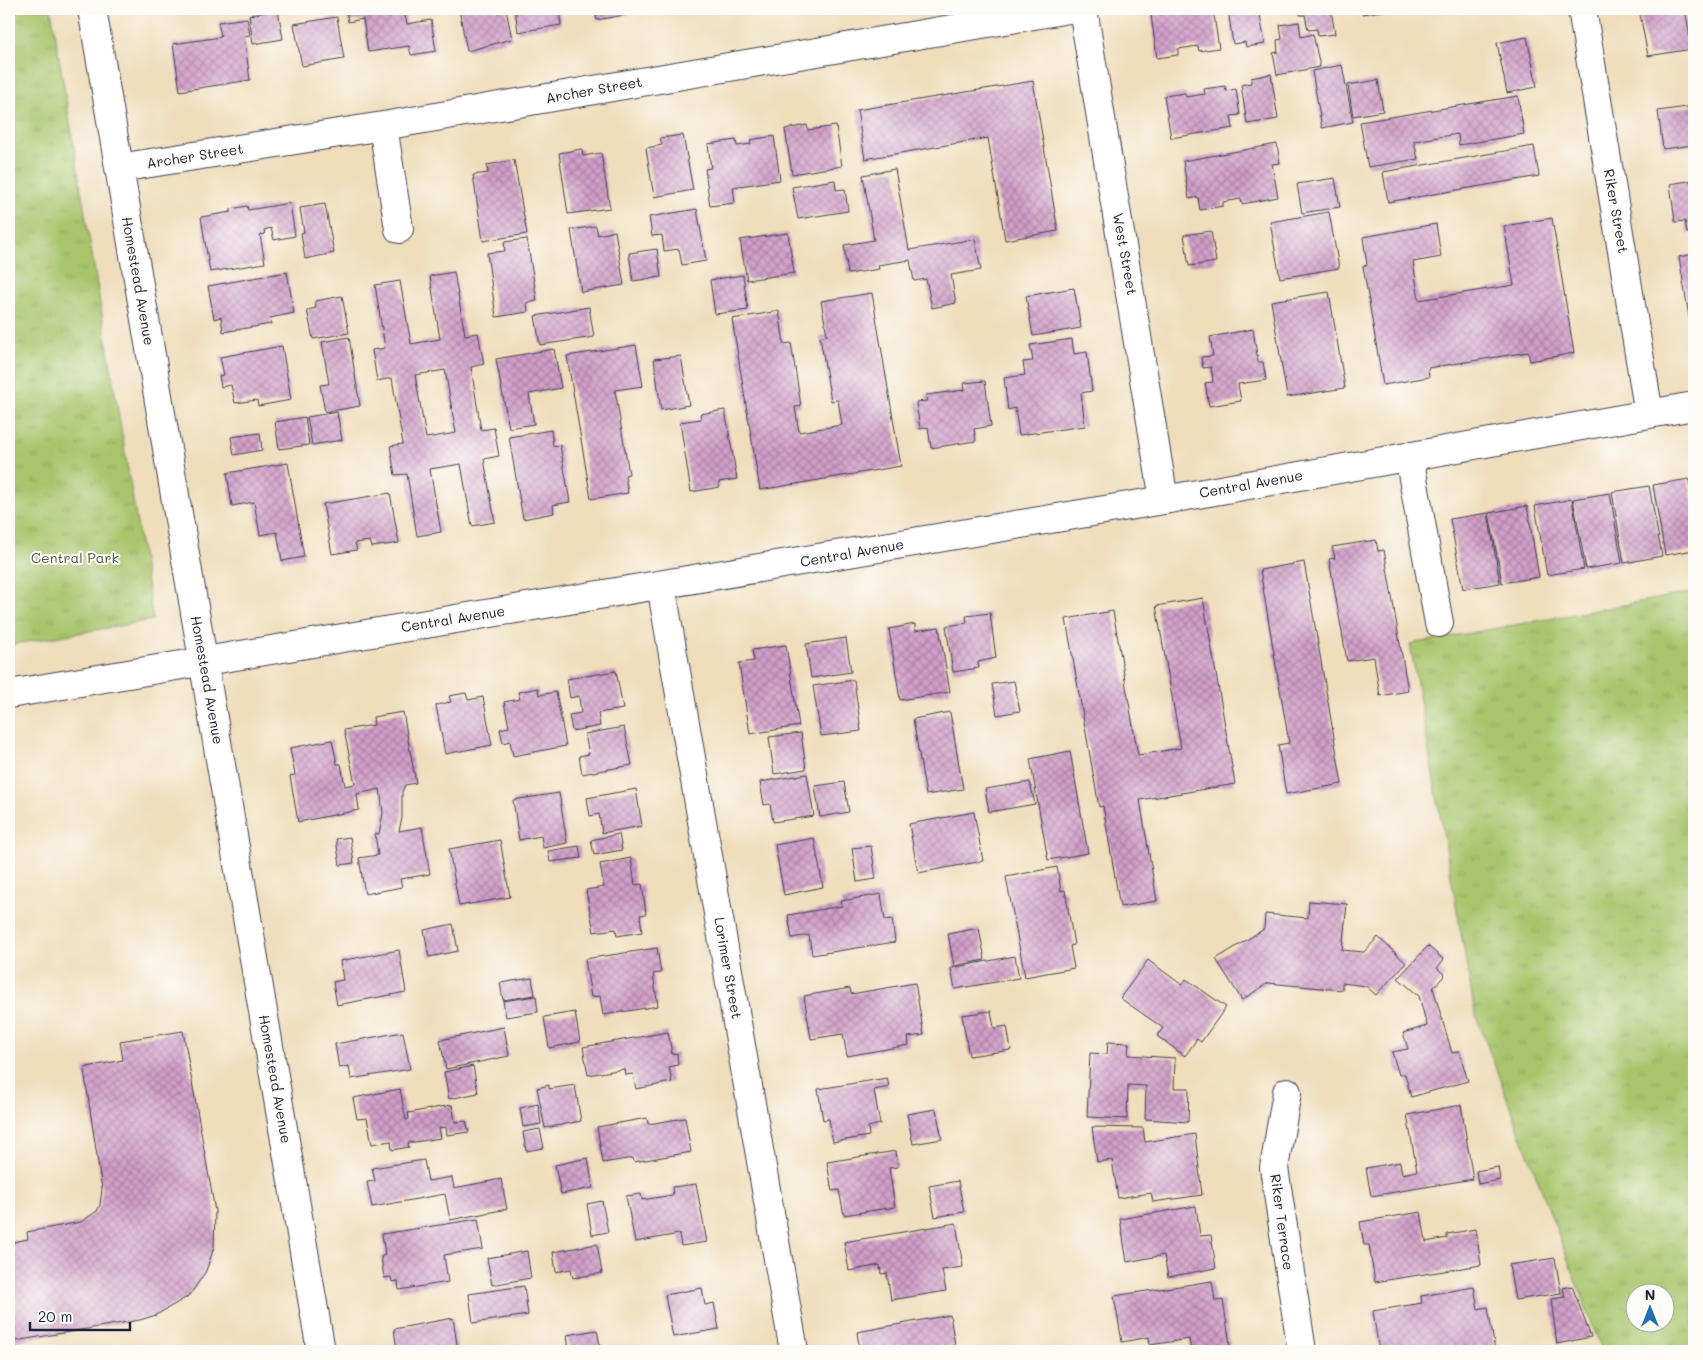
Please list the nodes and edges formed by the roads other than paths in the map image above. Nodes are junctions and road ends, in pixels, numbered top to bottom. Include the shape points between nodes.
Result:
1 (92, 9) edge
2 (1069, 9) edge
3 (1083, 9) edge
4 (1582, 9) edge
5 (383, 126) junction
6 (119, 168) junction
7 (400, 229) dead end
8 (1694, 406) edge
9 (1649, 414) junction
10 (1409, 456) junction
11 (1164, 500) junction
12 (661, 585) junction
13 (1439, 623) dead end
14 (204, 660) junction
15 (9, 694) edge
16 (1287, 1092) dead end
17 (321, 1351) edge
18 (794, 1351) edge
19 (1302, 1351) edge

1 - 6 street, Homestead Avenue
2 - 5 street, Archer Street
3 - 11 street, West Street
4 - 9 street, Riker Street
5 - 6 street, Archer Street
5 - 7 street
6 - 14 street, Homestead Avenue
8 - 9 street, Central Avenue
9 - 10 street, Central Avenue
10 - 11 street, Central Avenue
10 - 13 street
11 - 12 street, Central Avenue
12 - 14 street, Central Avenue
12 - 18 street, Lorimer Street
14 - 15 street, Central Avenue
14 - 17 street, Homestead Avenue
16 - 19 street, Riker Terrace via 1274,1168

